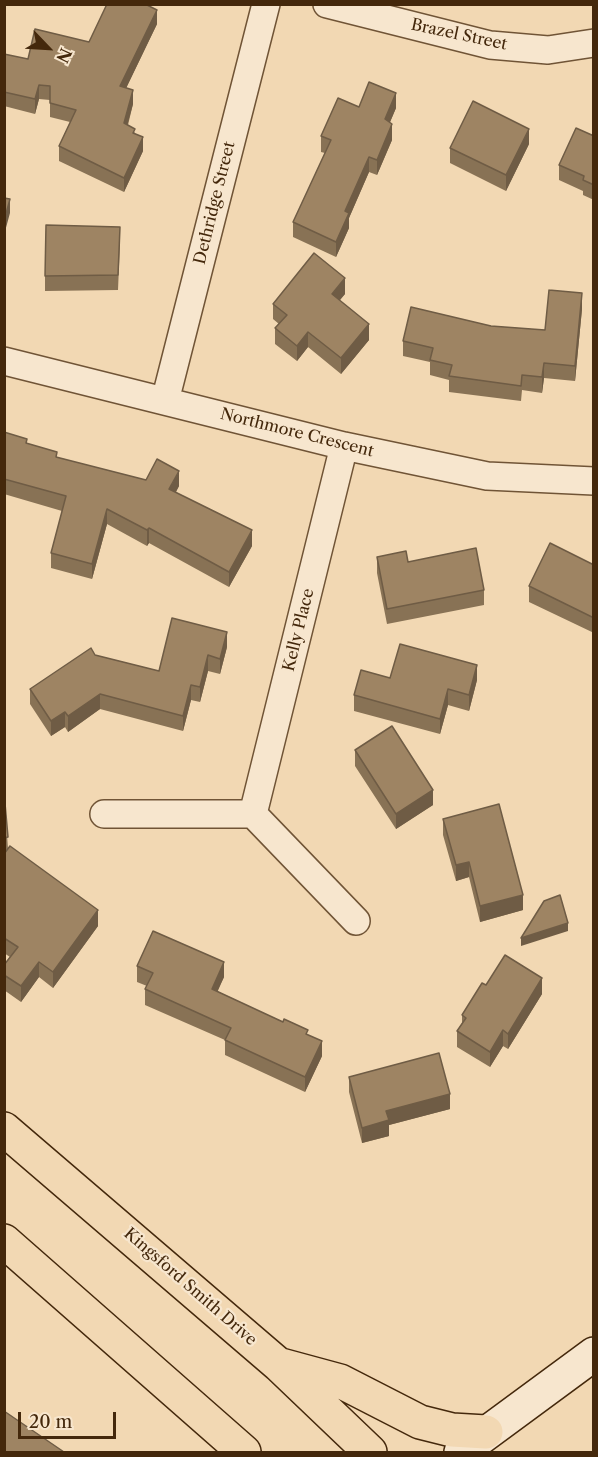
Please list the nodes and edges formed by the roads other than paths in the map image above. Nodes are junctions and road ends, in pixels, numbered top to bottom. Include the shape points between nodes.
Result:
1 (266, 4) edge
2 (327, 4) edge
3 (594, 43) edge
4 (4, 361) edge
5 (165, 401) junction
6 (344, 446) junction
7 (594, 481) edge
8 (104, 814) dead end
9 (253, 814) junction
10 (356, 921) dead end
11 (4, 1129) edge
12 (4, 1241) edge
13 (594, 1354) edge
14 (279, 1365) junction
15 (486, 1432) junction
16 (244, 1452) edge
17 (370, 1452) edge
18 (461, 1452) edge

1 - 5 street, Dethridge Street
2 - 3 street, Brazel Street via 490,45 548,50
4 - 5 street, Northmore Crescent
5 - 6 street, Northmore Crescent
6 - 7 street, Northmore Crescent via 487,476
6 - 9 street, Kelly Place
8 - 9 street
9 - 10 street
11 - 14 main road, Kingsford Smith Drive
12 - 16 main road
13 - 15 main road
14 - 15 main road via 340,1381 420,1422 452,1430
14 - 17 main road, Kingsford Smith Drive
15 - 18 main road

